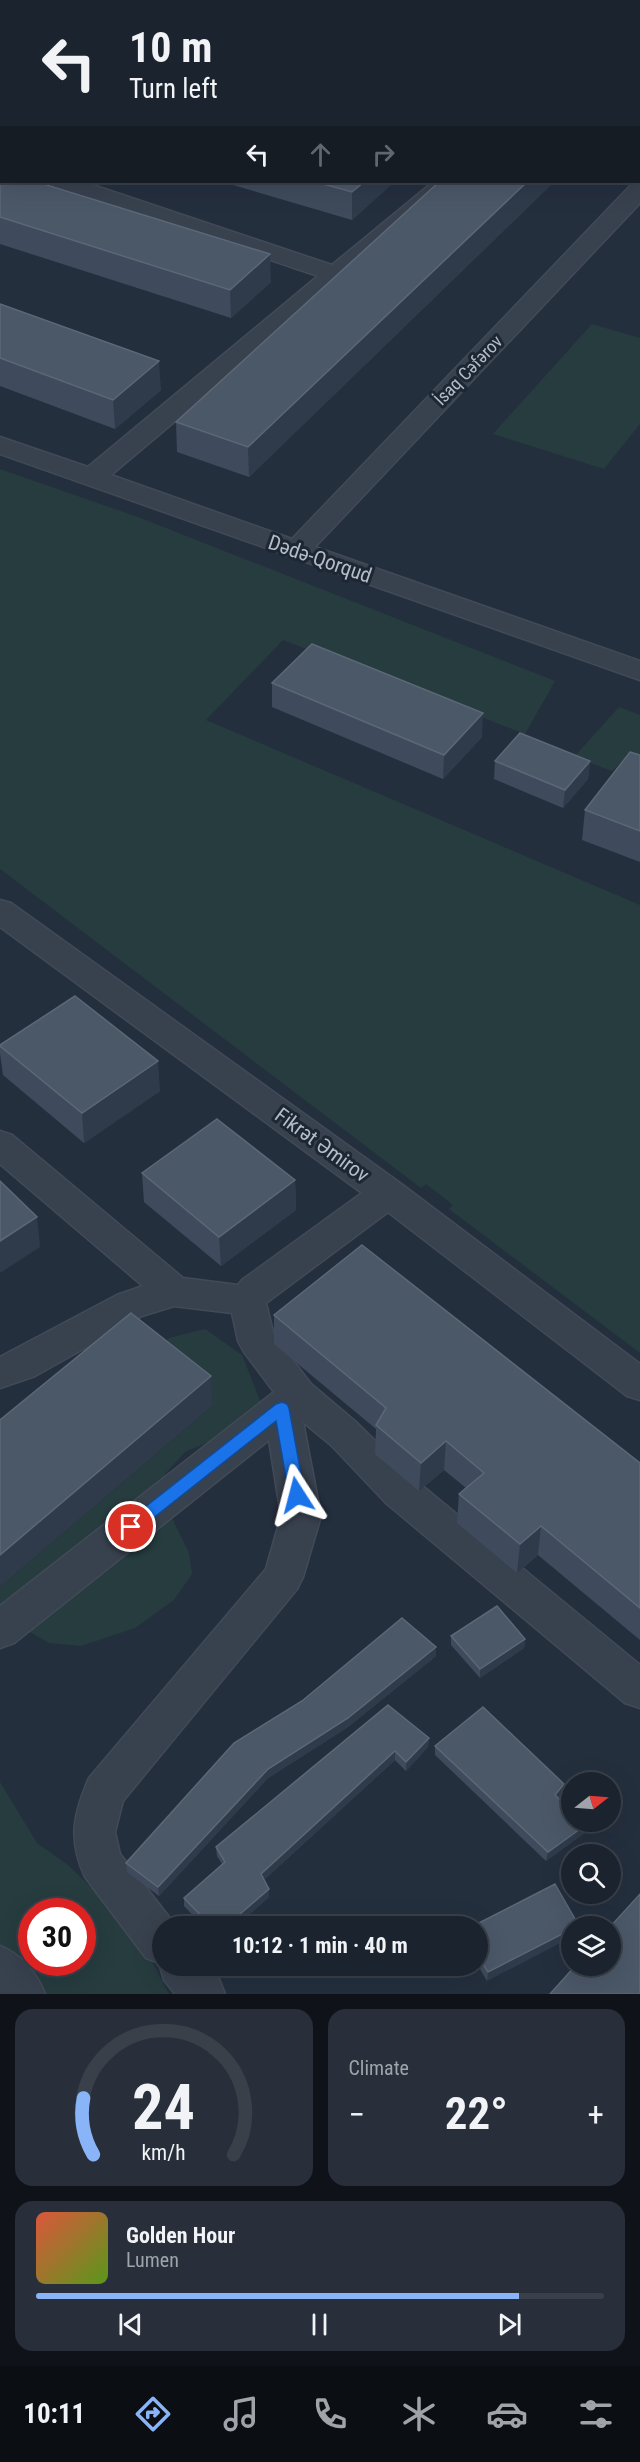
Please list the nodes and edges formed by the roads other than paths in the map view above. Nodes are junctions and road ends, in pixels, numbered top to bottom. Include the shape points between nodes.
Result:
1 (65, 183) edge
2 (446, 183) edge
3 (640, 189) edge
4 (335, 274) junction
5 (0, 445) edge
6 (91, 478) junction
7 (296, 551) junction
8 (640, 671) edge
9 (0, 911) edge
10 (0, 1144) edge
11 (388, 1193) junction
12 (174, 1291) junction
13 (248, 1301) junction
14 (0, 1373) edge
15 (640, 1385) edge
16 (290, 1402) junction
17 (0, 1630) edge
18 (640, 1690) edge
19 (152, 1930) edge
20 (0, 1968) edge
21 (189, 1976) edge
22 (23, 1994) edge
23 (203, 1994) edge

1 - 4 street
2 - 4 street
3 - 7 street, İsaq Cəfərov
4 - 6 street
5 - 6 street, Dədə-Qorqud
6 - 7 street, Dədə-Qorqud
7 - 8 street, Dədə-Qorqud
9 - 11 street, Fikrət Əmirov
10 - 12 street
11 - 13 street via 255,1290
11 - 15 street, Fikrət Əmirov
12 - 13 street
12 - 14 street via 130,1305 22,1365
13 - 16 street via 257,1341
16 - 17 street
16 - 18 street via 344,1434 400,1491
16 - 19 street via 301,1516 283,1577 104,1792 94,1832 100,1863
20 - 22 street
21 - 23 street

